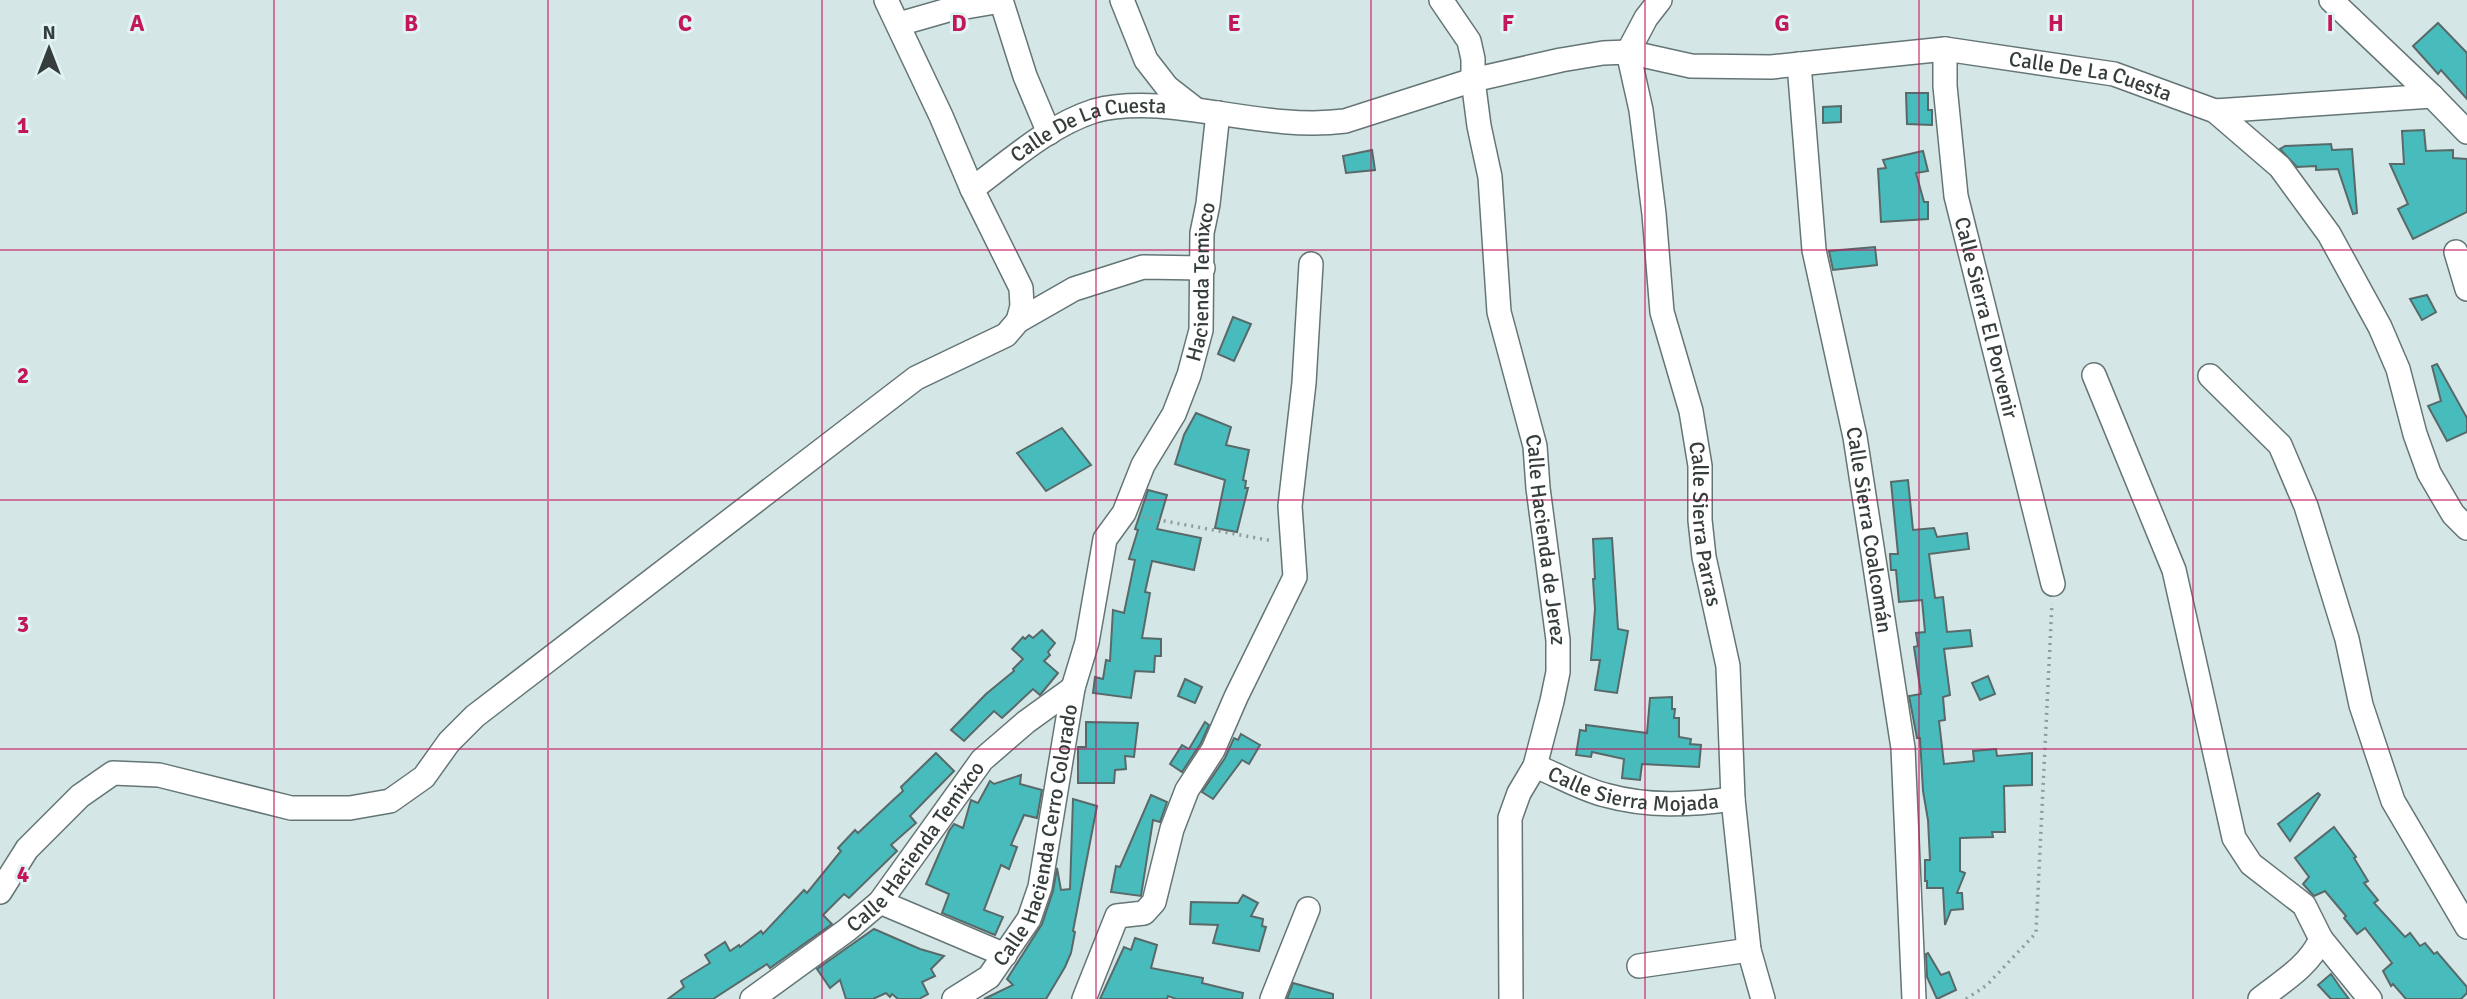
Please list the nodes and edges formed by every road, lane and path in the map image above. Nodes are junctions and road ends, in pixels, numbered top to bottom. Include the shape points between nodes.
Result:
1 (886, 0) edge
2 (1001, 0) edge
3 (1122, 0) edge
4 (1441, 0) edge
5 (1660, 0) edge
6 (2331, 0) edge
7 (899, 24) junction
8 (1945, 49) junction
9 (1628, 52) junction
10 (1799, 64) junction
11 (1473, 80) junction
12 (2432, 96) junction
13 (1194, 108) junction
14 (2215, 111) junction
15 (1218, 113) junction
16 (2467, 132) edge
17 (1049, 133) junction
18 (972, 189) junction
19 (2456, 252) dead end
20 (1311, 264) dead end
21 (1203, 268) junction
22 (2467, 289) edge
23 (1018, 321) junction
24 (2094, 375) dead end
25 (2210, 376) dead end
26 (1124, 513) junction
27 (2467, 528) edge
28 (1291, 545) junction
29 (2053, 584) joint
30 (1073, 688) junction
31 (1535, 766) junction
32 (1733, 799) junction
33 (0, 892) edge
34 (880, 902) junction
35 (1308, 909) dead end
36 (2467, 927) edge
37 (2321, 939) junction
38 (1749, 950) junction
39 (1005, 956) junction
40 (1639, 966) dead end
41 (752, 999) edge
42 (954, 999) edge
43 (1084, 999) edge
44 (1272, 999) edge
45 (1511, 999) edge
46 (1763, 999) edge
47 (1914, 999) edge
48 (1966, 999) edge
49 (2260, 999) edge
50 (2370, 999) edge

1 - 7 street
2 - 7 street
2 - 17 street
3 - 13 street via 1146,60 1167,87
4 - 11 street, Calle Hacienda de Jerez via 1469,41
5 - 9 street
6 - 12 street
7 - 18 street
8 - 10 street, Calle De La Cuesta
8 - 14 street, Calle De La Cuesta via 2114,74
8 - 29 street, Calle Sierra El Porvenir via 1956,196
9 - 10 street, Calle De La Cuesta via 1691,66
9 - 11 street, Calle De La Cuesta via 1561,60
9 - 32 street, Calle Sierra Parras via 1653,201 1662,312 1691,411 1700,466 1704,557 1728,666
10 - 47 street, Calle Sierra Coalcomán via 1814,250 1855,437 1903,748
11 - 15 street via 1323,124
11 - 31 street, Calle Hacienda de Jerez via 1490,177 1499,312 1535,446 1558,640 1558,672
12 - 14 street
12 - 16 street
13 - 15 street, Calle De La Cuesta
13 - 17 street, Calle De La Cuesta via 1127,105 1094,111
14 - 27 street, Calle De La Cuesta via 2280,167 2329,234 2398,369 2430,473 2453,514
15 - 21 street, Hacienda Temixco via 1202,233
17 - 18 street, Calle De La Cuesta
18 - 23 street via 1021,288
19 - 22 street
20 - 28 street via 1290,506
21 - 23 street via 1143,267 1074,289
21 - 26 street, Hacienda Temixco via 1200,330 1189,375 1174,414 1143,464
23 - 33 street via 1006,335 916,378 475,716 424,777 390,802 350,808 291,808 159,775 113,773 80,796 27,849
24 - 37 street via 2174,570 2234,838 2251,864 2304,905
25 - 36 street via 2280,445 2306,506 2347,639 2361,705 2393,801
26 - 28 path
26 - 30 street, Hacienda Temixco via 1105,539 1087,642
28 - 43 street via 1295,577 1213,750 1187,790 1172,828 1154,902 1144,913 1116,916
29 - 48 path via 2036,933 1987,985
30 - 34 street, Calle Hacienda Temixco via 982,760
30 - 39 street, Calle Hacienda Cerro Colorado via 1040,887 1028,919
31 - 32 street, Calle Sierra Mojada via 1603,795 1646,804
31 - 45 street, Calle Hacienda de Jerez via 1510,818
32 - 38 street, Calle Sierra Parras
34 - 39 street
34 - 41 street, Calle Hacienda Temixco
35 - 44 street
37 - 49 street via 2300,969
37 - 50 street
38 - 40 street
38 - 46 street, Calle Sierra Parras
39 - 42 street, Calle Hacienda Cerro Colorado via 989,977

